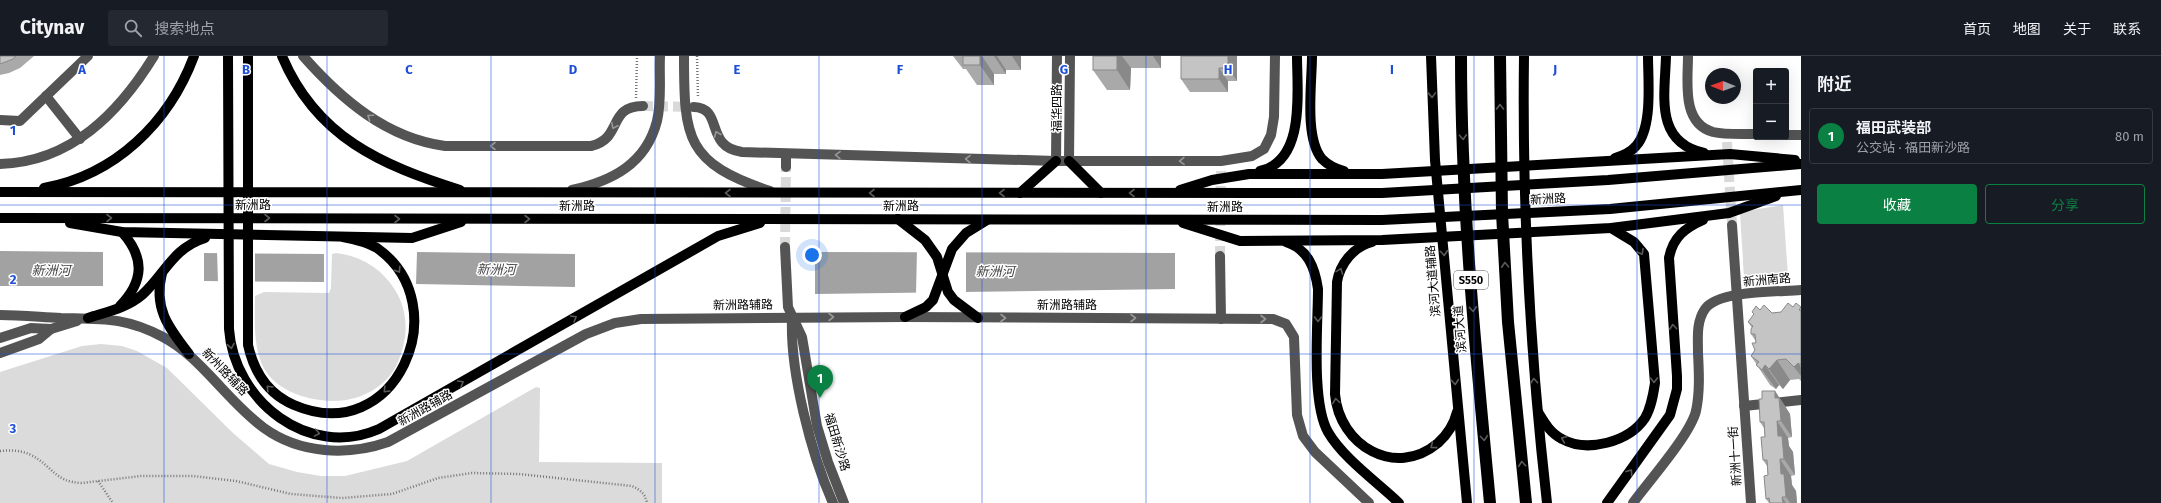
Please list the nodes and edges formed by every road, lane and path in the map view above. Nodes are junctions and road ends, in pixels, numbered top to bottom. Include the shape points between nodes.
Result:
1 (88, 56) edge
2 (154, 56) edge
3 (194, 56) edge
4 (228, 56) edge
5 (248, 56) edge
6 (282, 56) edge
7 (303, 56) edge
8 (636, 56) edge
9 (660, 56) edge
10 (684, 56) edge
11 (697, 56) edge
12 (1057, 56) edge
13 (1070, 56) edge
14 (1275, 56) edge
15 (1297, 56) edge
16 (1312, 56) edge
17 (1431, 56) edge
18 (1461, 56) edge
19 (1500, 56) edge
20 (1524, 56) edge
21 (1648, 56) edge
22 (1666, 56) edge
23 (1688, 56) edge
24 (46, 96) junction
25 (639, 106) joint
26 (696, 107) joint
27 (0, 120) edge
28 (1753, 134) edge
29 (1789, 135) edge
30 (1801, 135) edge
31 (80, 139) junction
32 (786, 154) junction
33 (1710, 154) junction
34 (1801, 160) edge
35 (1056, 161) junction
36 (1070, 161) junction
37 (1607, 161) junction
38 (0, 164) edge
39 (1801, 164) edge
40 (786, 167) tunnel mouth
41 (1249, 174) junction
42 (1349, 174) junction
43 (1801, 190) edge
44 (1789, 191) junction
45 (0, 192) edge
46 (22, 192) junction
47 (470, 193) junction
48 (562, 193) junction
49 (774, 193) junction
50 (1020, 193) junction
51 (1101, 193) junction
52 (1171, 193) junction
53 (1718, 215) junction
54 (0, 218) edge
55 (45, 218) junction
56 (471, 219) junction
57 (780, 219) junction
58 (898, 219) junction
59 (988, 219) junction
60 (1171, 220) junction
61 (1732, 225) tunnel mouth
62 (1612, 228) junction
63 (122, 232) junction
64 (212, 235) junction
65 (342, 237) junction
66 (1282, 240) junction
67 (1382, 240) junction
68 (785, 247) tunnel mouth
69 (1220, 256) tunnel mouth
70 (163, 270) junction
71 (943, 275) junction
72 (1801, 290) edge
73 (1736, 295) junction
74 (117, 308) junction
75 (0, 315) edge
76 (792, 317) junction
77 (906, 317) junction
78 (88, 318) junction
79 (978, 318) junction
80 (1221, 319) junction
81 (51, 329) junction
82 (0, 338) edge
83 (0, 353) edge
84 (189, 354) junction
85 (1801, 400) edge
86 (1457, 402) junction
87 (1744, 406) junction
88 (1536, 408) junction
89 (242, 409) joint
90 (0, 451) edge
91 (98, 481) junction
92 (353, 498) junction
93 (113, 503) edge
94 (352, 503) edge
95 (647, 503) edge
96 (833, 503) edge
97 (844, 503) edge
98 (1369, 503) edge
99 (1399, 503) edge
100 (1467, 503) edge
101 (1490, 503) edge
102 (1526, 503) edge
103 (1547, 503) edge
104 (1607, 503) edge
105 (1633, 503) edge
106 (1751, 503) edge

1 - 24 street
2 - 31 street via 113,112
3 - 46 main road via 174,98 155,124 134,146 108,164 77,180
4 -> 57 main road via 230,339 234,357 252,392 282,420 309,432 340,436 360,435 389,424 718,236 746,226
65 -> 5 main road via 376,247 399,269 411,302 413,330 409,354 395,380 377,398 363,406 339,412 311,411 281,398 264,382 254,364 248,345
6 - 47 main road via 291,78 311,106 338,132 373,156 411,174
25 -> 7 street via 623,110 606,140 591,146 445,146 426,143 386,128 330,85
8 - 25 path
9 - 48 street via 658,120 644,153 610,178
10 - 49 street via 685,114 690,134 699,150 708,160 732,177
11 - 26 path
12 - 35 street, 福华四路
13 - 36 street, 福华四路
14 -> 36 street via 1274,117 1268,143 1259,154 1221,164
15 - 41 main road via 1294,138 1278,162 1267,170
16 - 42 main road via 1311,131 1315,147 1323,160
17 -> 86 main road, 滨河大道辅路 via 1435,160
18 -> 101 highway, 滨河大道 / S550 via 1462,124 1473,312
102 -> 19 highway, S550 via 1508,322 1502,213
88 -> 20 main road via 1528,296 1523,140
21 - 37 main road via 1647,116 1644,134 1636,147 1623,156
22 - 33 main road via 1665,113 1669,129 1686,146
23 - 28 street via 1688,102 1692,115 1708,130 1727,138
24 - 27 street via 20,121
24 - 31 street
32 -> 26 street via 730,150 718,137 712,116
29 - 30 street
31 - 38 street via 48,155 29,161
35 -> 32 street
32 - 40 street
33 - 34 main road via 1742,154
33 - 37 main road
35 - 36 street
35 - 50 main road
36 - 51 main road
37 - 42 main road
39 - 52 main road, 新洲路 via 1608,180 1382,193
41 - 42 main road
41 - 52 main road via 1212,180
43 - 44 main road, 新洲路
44 - 53 main road via 1738,211
44 - 60 main road, 新洲路 via 1610,209 1382,220
45 - 46 main road, 新洲路
46 - 47 main road, 新洲路
47 - 48 main road, 新洲路
49 -> 48 main road, 新洲路
50 -> 49 main road, 新洲路
50 - 51 main road, 新洲路
52 -> 51 main road, 新洲路
53 - 62 main road
104 -> 53 main road via 1665,425 1674,402 1677,376 1669,275 1670,250 1685,229
54 - 55 main road, 新洲路
55 -> 56 main road, 新洲路
55 - 63 main road
56 -> 57 main road, 新洲路
56 - 65 main road via 412,238
57 - 58 main road, 新洲路
58 - 59 main road, 新洲路
58 - 71 main road via 916,232 932,250
59 - 60 main road, 新洲路
59 - 71 main road via 966,233 952,250
60 - 66 main road via 1240,241
61 - 73 street, 新洲十一街
62 - 67 main road
62 -> 88 main road via 1634,242 1644,254 1655,383 1652,402 1645,418 1634,431 1619,440 1598,444 1562,440 1547,427
63 - 64 main road
63 - 74 main road via 135,251 139,270 134,289
64 - 65 main road
64 - 70 main road via 181,249
66 - 67 main road
66 -> 99 main road via 1294,244 1311,261 1316,274 1318,397 1321,415 1328,432 1341,450
86 -> 67 main road via 1454,422 1443,438 1428,450 1409,457 1388,457 1368,450 1346,429 1339,416 1334,387 1338,276 1343,264 1355,251 1365,244
68 - 76 street, 福田新沙路 via 786,296
69 - 80 street
70 - 74 main road via 141,296
70 - 84 main road via 160,283 162,313 167,326
71 - 77 main road via 933,300 926,307
71 - 79 main road via 948,292 954,300
72 - 73 street, 新洲南路
73 - 87 street, 新洲十一街
73 - 105 street, 新洲南路 via 1720,298 1705,309 1698,330 1696,412 1682,437
74 - 78 main road
75 - 78 street, 新州路辅路
76 -> 77 street, 新洲路辅路
76 - 89 street, 新洲路辅路 via 654,319 615,323 574,340 401,436 361,449 326,450 292,442 264,428
76 - 96 street, 福田新沙路 via 791,337 808,430
76 - 97 street, 福田新沙路 via 802,337 817,426
77 - 79 street, 新洲路辅路
78 - 81 street
78 - 84 street, 新州路辅路 via 114,319 140,326 169,340
79 -> 80 street, 新洲路辅路
80 -> 98 street, 新洲路辅路 via 1273,319 1291,329 1294,337 1296,409 1303,436 1315,452
81 - 82 street via 31,328
81 - 83 street via 39,339
84 - 89 street, 新州路辅路
85 - 87 street
86 - 100 main road, 滨河大道辅路
87 - 106 street, 新洲十一街
88 - 103 main road
90 - 91 path via 14,450 31,455 63,480 82,484
91 - 92 path via 141,476 193,476 291,494
91 - 93 path
92 - 94 path
92 - 95 path via 392,494 450,475 519,474 632,486 640,490

